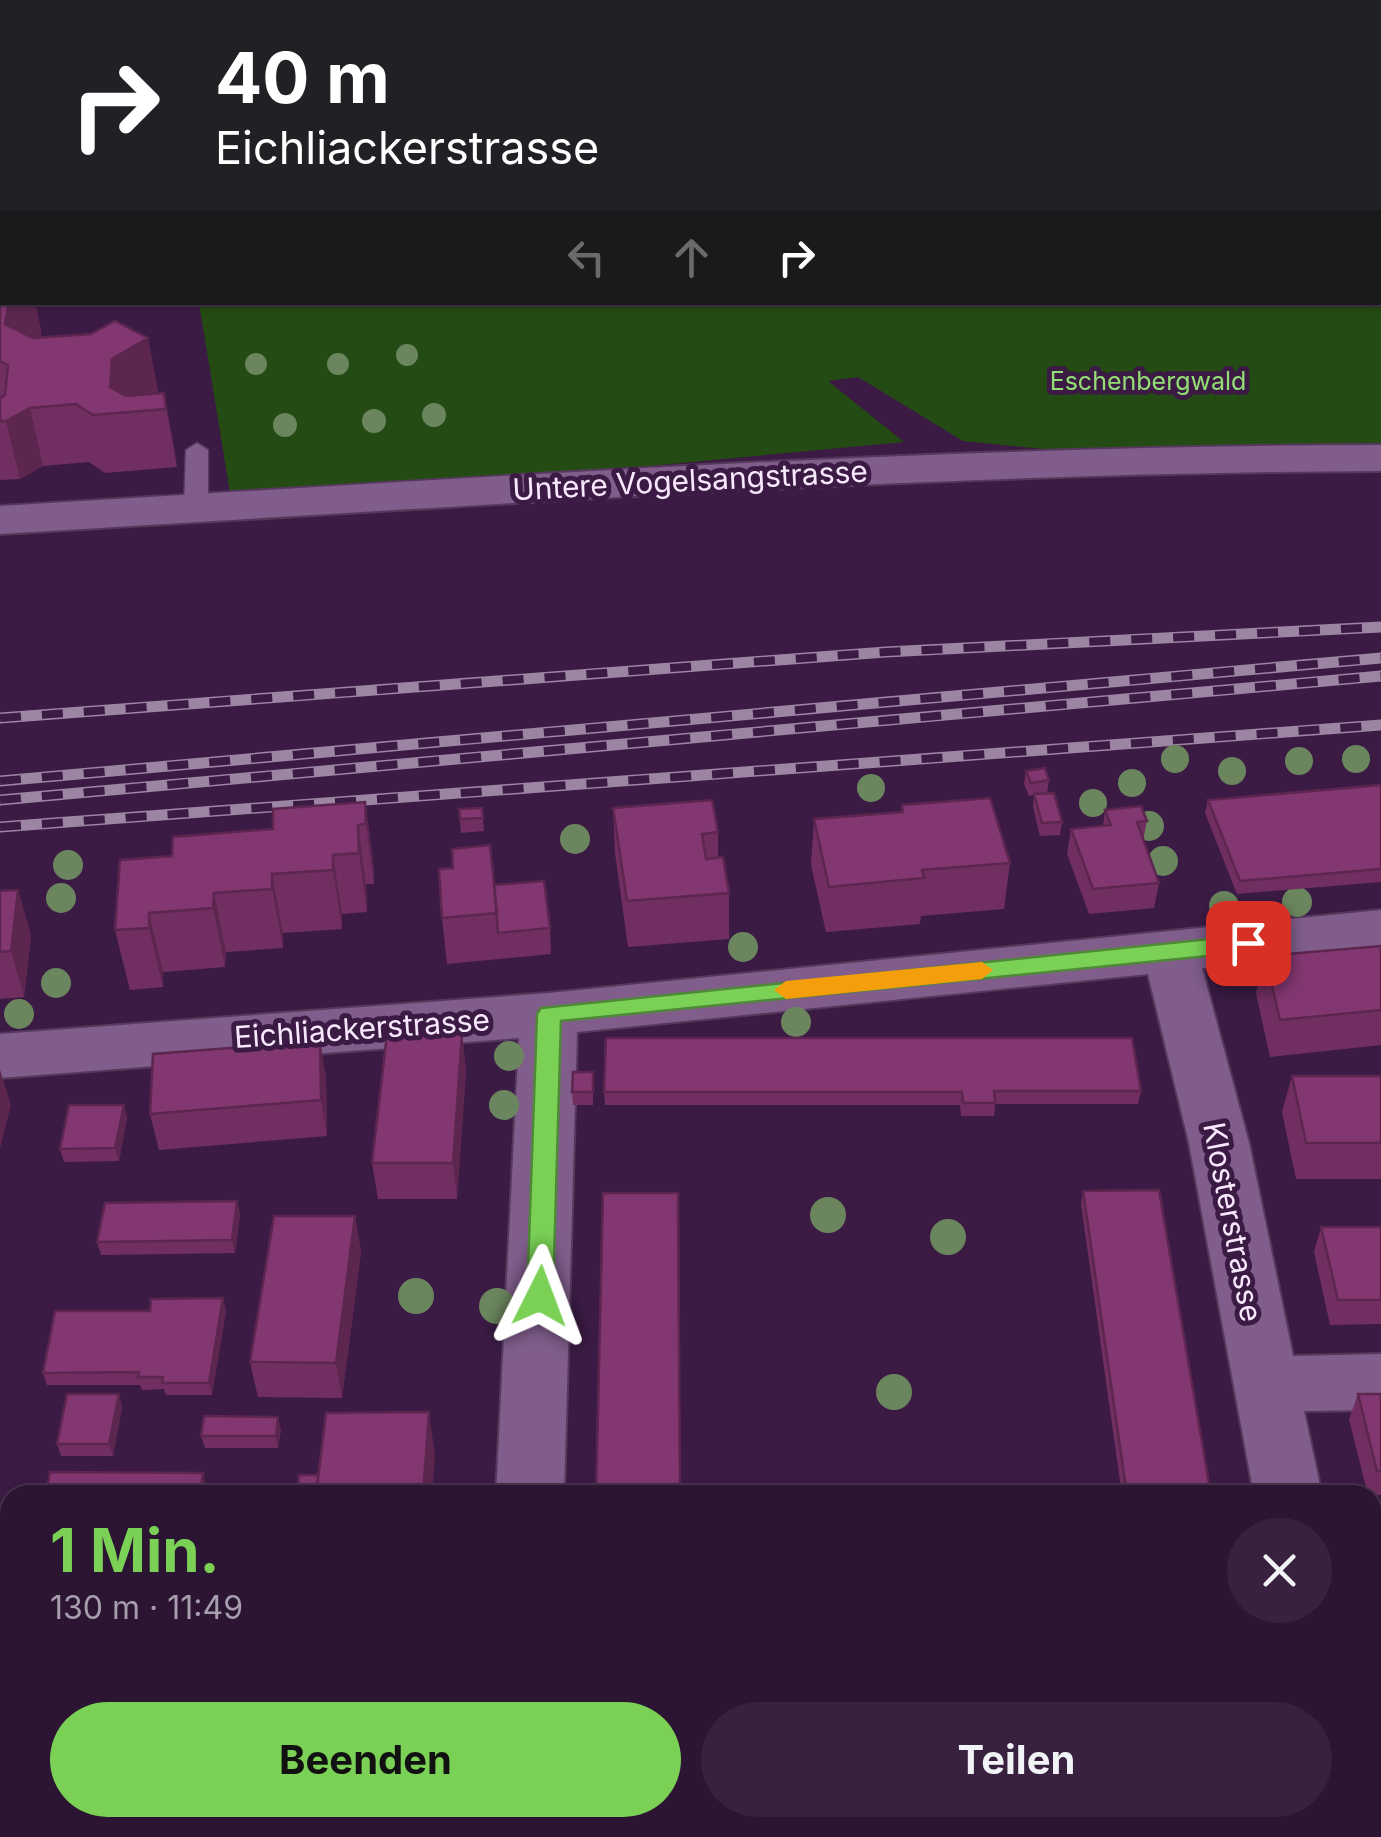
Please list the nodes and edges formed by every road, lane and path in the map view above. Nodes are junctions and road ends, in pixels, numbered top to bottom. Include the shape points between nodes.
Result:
1 (197, 450) dead end
2 (1381, 458) edge
3 (196, 507) junction
4 (0, 520) edge
5 (1381, 930) edge
6 (1170, 951) junction
7 (549, 1014) junction
8 (0, 1056) edge
9 (1381, 1382) edge
10 (1266, 1384) junction
11 (530, 1485) edge
12 (1286, 1485) edge

1 - 3 lane
2 - 3 street, Untere Vogelsangstrasse via 1124,460
3 - 4 street, Untere Vogelsangstrasse
5 - 6 street, Eichliackerstrasse
6 - 7 street, Eichliackerstrasse
6 - 10 street, Klosterstrasse via 1219,1143
7 - 8 street, Eichliackerstrasse
7 - 11 street
9 - 10 street
10 - 12 street, Klosterstrasse

